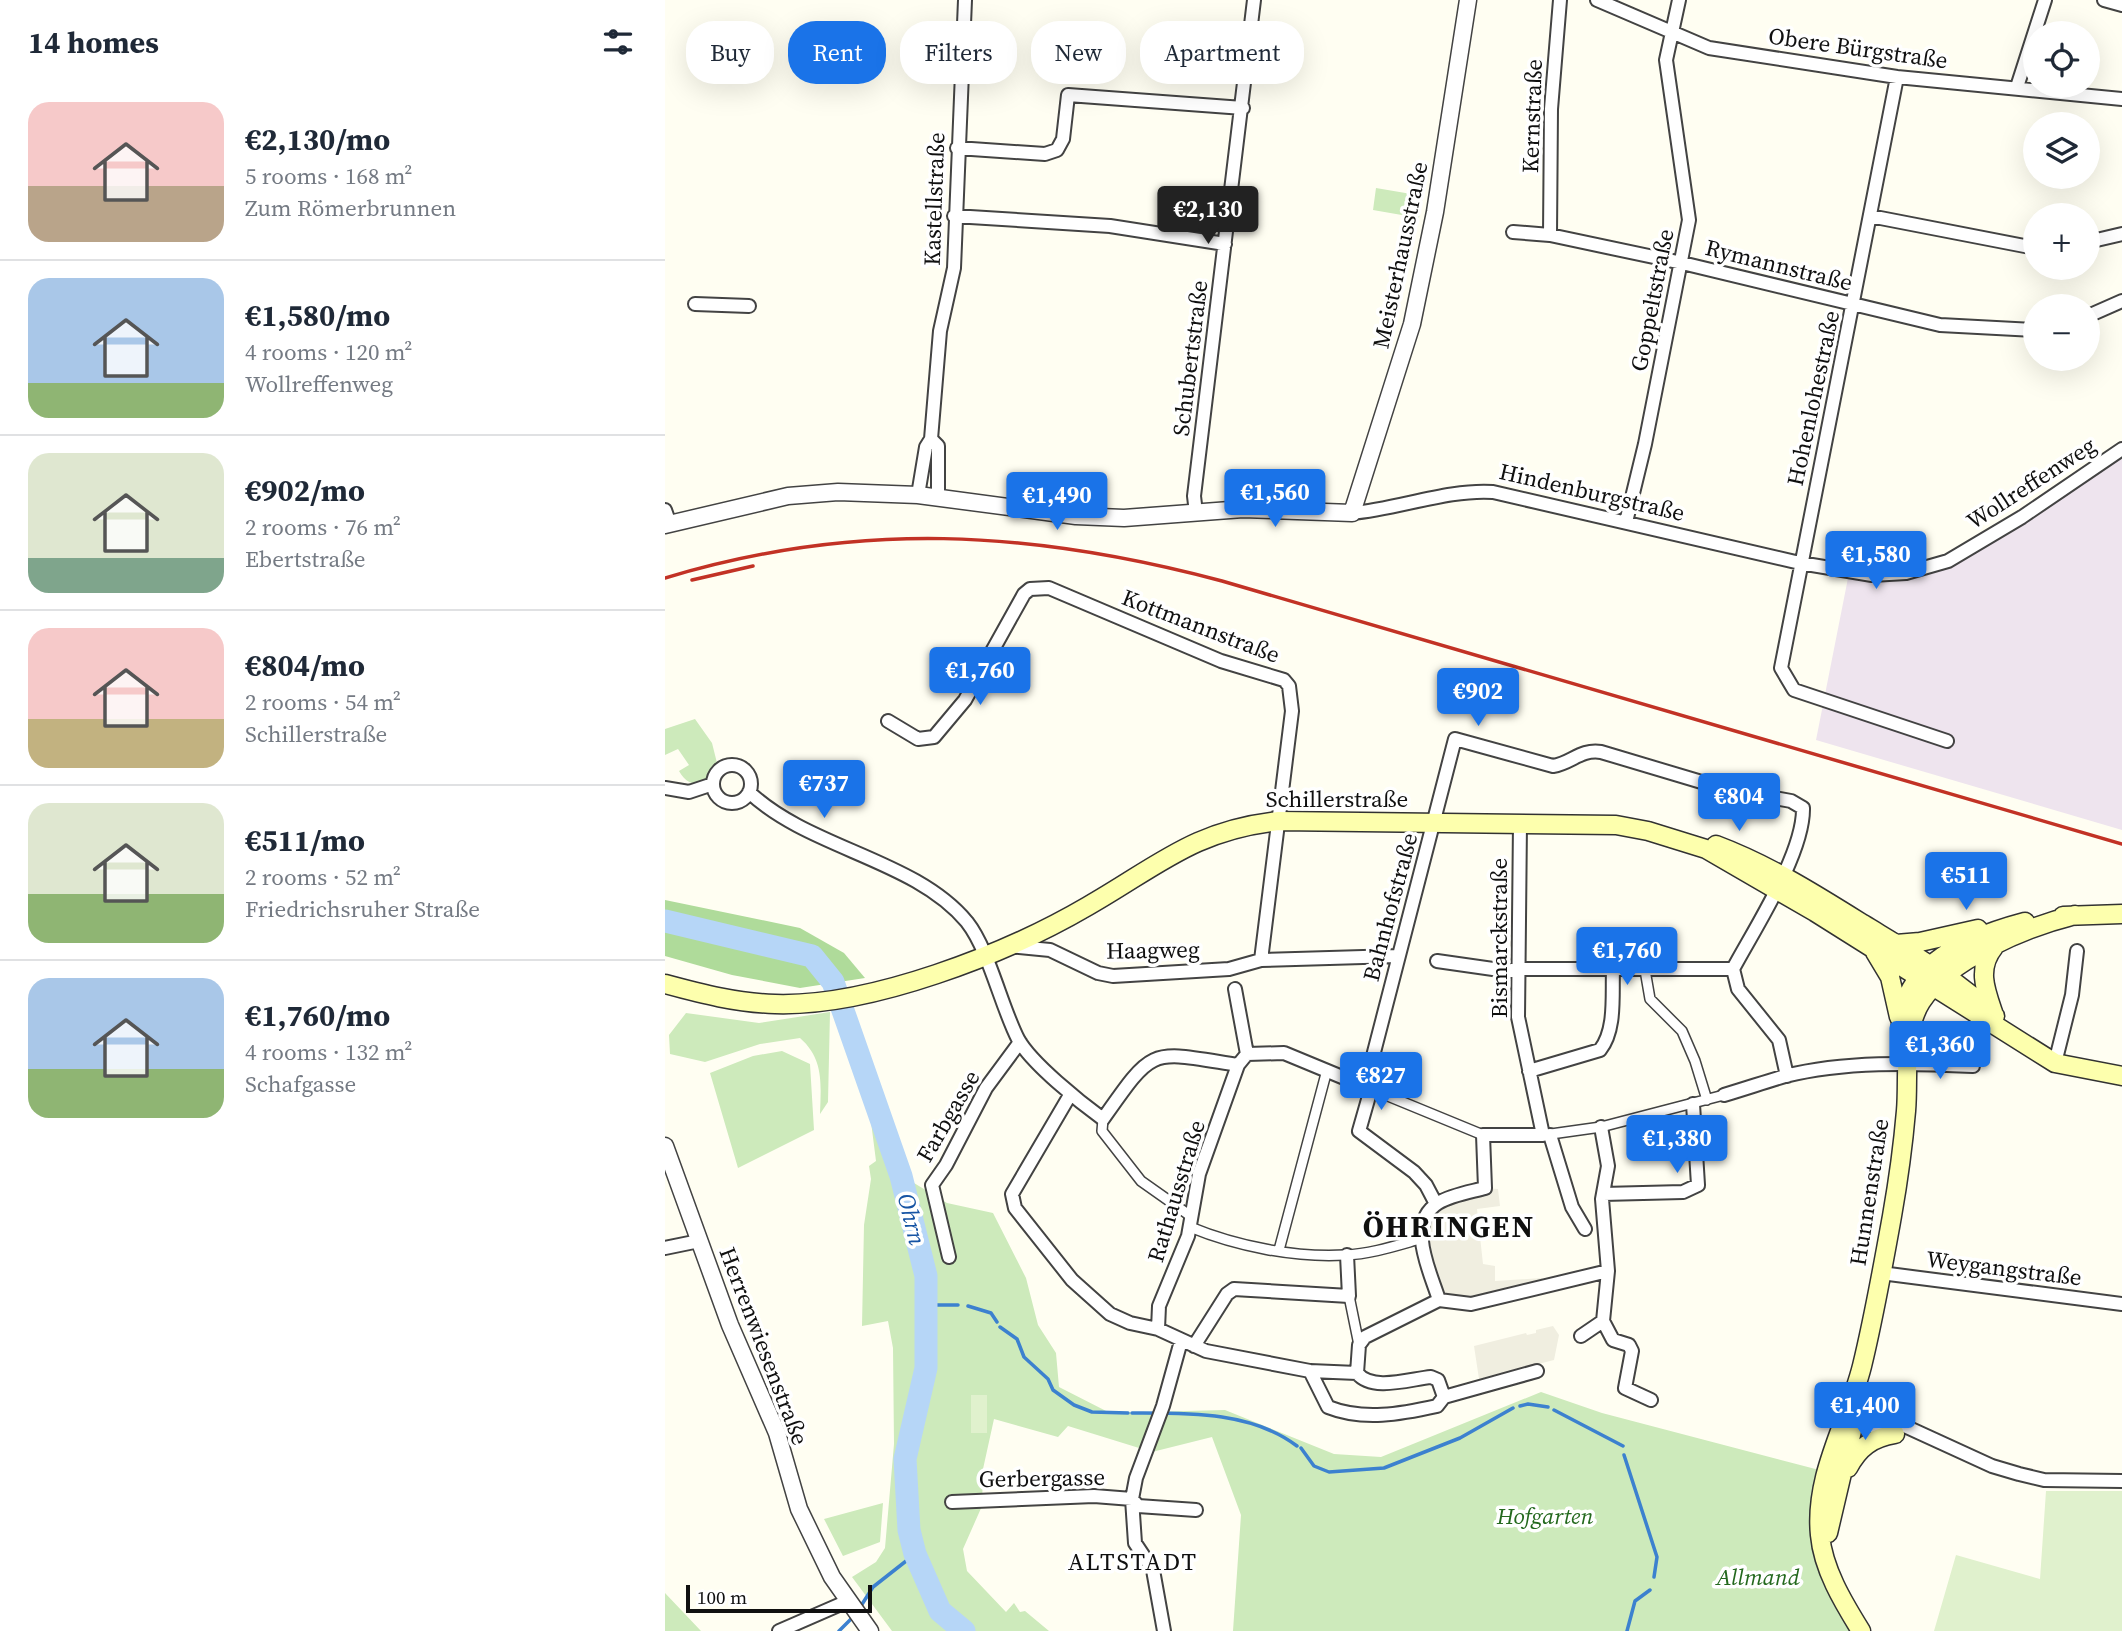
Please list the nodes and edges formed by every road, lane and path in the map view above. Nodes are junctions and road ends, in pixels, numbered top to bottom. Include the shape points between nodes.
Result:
1 (965, 0) edge
2 (1254, 0) edge
3 (1468, 0) edge
4 (1560, 0) edge
5 (1597, 0) edge
6 (1679, 0) edge
7 (2045, 0) edge
8 (2104, 0) edge
9 (2122, 5) edge
10 (1673, 32) junction
11 (1897, 77) junction
12 (2017, 87) junction
13 (2122, 99) edge
14 (1243, 108) junction
15 (957, 148) junction
16 (954, 216) junction
17 (1870, 216) junction
18 (1513, 232) dead end
19 (2122, 234) edge
20 (1550, 235) junction
21 (2100, 239) edge
22 (1225, 244) junction
23 (2023, 246) edge
24 (1682, 263) junction
25 (2122, 301) edge
26 (695, 303) dead end
27 (1854, 303) junction
28 (749, 306) dead end
29 (2100, 311) edge
30 (2023, 329) edge
31 (931, 439) junction
32 (2122, 449) edge
33 (918, 495) junction
34 (938, 497) junction
35 (1196, 513) junction
36 (1352, 513) junction
37 (667, 520) edge
38 (1626, 522) junction
39 (1800, 563) junction
40 (888, 721) dead end
41 (1947, 741) dead end
42 (713, 784) junction
43 (665, 788) edge
44 (749, 792) junction
45 (1279, 821) junction
46 (1520, 823) junction
47 (1434, 825) junction
48 (1780, 882) junction
49 (2122, 914) edge
50 (2075, 915) junction
51 (2039, 918) junction
52 (1896, 944) junction
53 (1008, 945) junction
54 (1995, 946) junction
55 (1871, 947) junction
56 (2077, 951) dead end
57 (983, 956) junction
58 (1397, 956) junction
59 (1261, 960) junction
60 (1437, 961) dead end
61 (1518, 969) junction
62 (1733, 969) junction
63 (1645, 970) junction
64 (1613, 971) junction
65 (1924, 971) junction
66 (1940, 981) junction
67 (665, 984) edge
68 (1235, 989) dead end
69 (690, 990) junction
70 (665, 1001) edge
71 (1994, 1015) junction
72 (1900, 1026) junction
73 (2005, 1031) junction
74 (1020, 1042) junction
75 (1247, 1054) junction
76 (1908, 1063) junction
77 (2055, 1063) junction
78 (1238, 1065) junction
79 (1973, 1066) dead end
80 (1327, 1070) junction
81 (1529, 1071) junction
82 (1787, 1076) junction
83 (2122, 1076) edge
84 (1368, 1088) junction
85 (1070, 1095) junction
86 (1722, 1096) joint
87 (1707, 1100) junction
88 (1693, 1104) junction
89 (1103, 1119) junction
90 (1601, 1127) junction
91 (1483, 1135) junction
92 (1546, 1135) junction
93 (665, 1146) edge
94 (1603, 1195) junction
95 (1436, 1204) junction
96 (1191, 1222) junction
97 (1585, 1228) dead end
98 (1420, 1239) junction
99 (699, 1241) junction
100 (665, 1248) edge
101 (1279, 1250) junction
102 (1347, 1255) junction
103 (949, 1257) dead end
104 (1608, 1271) junction
105 (1881, 1273) junction
106 (1349, 1296) junction
107 (1439, 1300) junction
108 (2122, 1304) edge
109 (1603, 1321) junction
110 (1158, 1329) junction
111 (1581, 1336) dead end
112 (1187, 1344) junction
113 (1359, 1345) junction
114 (1310, 1371) junction
115 (1537, 1371) dead end
116 (1357, 1373) junction
117 (1444, 1397) junction
118 (1651, 1400) dead end
119 (1852, 1411) junction
120 (1918, 1433) junction
121 (1895, 1434) junction
122 (2122, 1481) edge
123 (1837, 1494) junction
124 (1132, 1499) junction
125 (952, 1502) dead end
126 (1196, 1510) dead end
127 (1826, 1561) junction
128 (850, 1604) junction
129 (866, 1627) edge
130 (779, 1631) edge
131 (1164, 1631) edge
132 (1861, 1631) edge

1 - 15 street, Kastellstraße
2 - 14 street, Schubertstraße
3 - 36 street, Meisterhausstraße via 1435,212 1412,324
4 - 20 street, Kernstraße via 1551,109
5 - 10 street, Obere Bürgstraße
6 - 10 street, Goppeltstraße
7 - 12 street
8 - 9 street
10 - 11 street, Obere Bürgstraße via 1709,48
10 - 24 street, Goppeltstraße via 1666,60 1689,220
11 - 12 street, Obere Bürgstraße
11 - 17 street, Hohenlohestraße
12 - 13 street, Obere Bürgstraße
14 - 15 street via 1068,95 1058,150 1045,154
14 - 22 street, Schubertstraße
15 - 16 street, Kastellstraße
16 - 22 street via 1110,226
16 - 31 street, Kastellstraße via 954,268 940,331
17 - 23 street
17 - 27 street, Hohenlohestraße
18 - 20 street, Rymannstraße
19 - 21 street
20 - 24 street, Rymannstraße
22 - 35 street, Schubertstraße via 1194,496
24 - 27 street, Rymannstraße
24 - 38 street, Goppeltstraße
25 - 29 street
26 - 28 street
27 - 30 street, Rymannstraße via 1940,325
27 - 39 street, Hohenlohestraße
31 - 33 street, Kastellstraße
31 - 34 street, Kastellstraße via 938,446
32 - 39 street, Wollreffenweg via 2022,517 1929,568 1872,575
33 - 34 street, Hindenburgstraße
33 - 37 street, Hindenburgstraße via 838,492 788,496
34 - 35 street, Hindenburgstraße via 1124,519
35 - 36 street, Hindenburgstraße via 1243,509
36 - 38 street, Hindenburgstraße via 1476,491
38 - 39 street, Hindenburgstraße
39 - 41 street, Hohenlohestraße via 1781,668 1786,682 1809,696
40 - 45 street, Kottmannstraße via 918,739 934,737 965,700 1024,594 1049,588 1221,661 1284,680 1292,711
42 - 43 street via 689,792
42 - 44 street via 726,802 739,801
42 - 44 street via 726,765 736,765 750,776
44 - 57 street via 772,813 933,891 968,923
45 - 47 main road, Schillerstraße
45 - 53 main road, Schillerstraße via 1218,832 1178,849 1089,906
45 - 59 street
46 - 47 main road, Schillerstraße
46 - 48 main road, Schillerstraße via 1616,825 1680,839
46 - 61 street, Bismarckstraße
47 - 48 street, Bahnhofstraße via 1455,738 1553,766 1587,750 1601,752 1725,789 1791,801 1803,808 1804,821
47 - 58 street, Bahnhofstraße
48 - 52 main road, Schillerstraße
48 - 55 main road, Schillerstraße
48 - 62 street
49 - 50 main road
50 - 51 main road
50 - 54 main road via 2046,922
51 - 52 main road
51 - 65 main road via 1983,935
52 - 65 main road, Schillerstraße
53 - 57 main road, Schillerstraße
53 - 59 street, Haagweg via 1050,950 1112,976 1229,969
54 - 66 main road
54 - 71 main road via 1983,968
55 - 65 main road, Schillerstraße
55 - 72 main road via 1890,977
56 - 77 street via 2072,995
57 - 69 main road, Schillerstraße via 864,994 821,1002 757,1003
57 - 74 street
58 - 59 street, Haagweg
58 - 84 street, Bahnhofstraße
60 - 61 street via 1489,970
61 - 64 street
61 - 81 street, Bismarckstraße via 1518,1017
62 - 63 street
62 - 82 street via 1738,989 1779,1040
63 - 64 street
63 - 87 street via 1650,999 1682,1031
64 - 81 street via 1610,1024 1601,1050
65 - 66 main road, Schillerstraße
65 - 72 main road via 1904,1002
66 - 71 main road, Schillerstraße
66 - 73 main road
66 - 76 main road, Hunnenstraße via 1920,1004
67 - 69 main road, Schillerstraße
68 - 75 street
69 - 70 main road
71 - 73 main road, Schillerstraße
72 - 76 main road
73 - 77 main road
74 - 85 street
74 - 103 street, Farbgasse via 986,1088 932,1185
75 - 78 street, Rathausstraße
75 - 80 street via 1284,1053
76 - 79 street
76 - 82 street
76 - 105 main road, Hunnenstraße via 1902,1151
77 - 83 main road
78 - 89 street via 1160,1055 1139,1068
78 - 96 street, Rathausstraße via 1199,1174
80 - 84 street
80 - 101 street
81 - 92 street, Bismarckstraße
82 - 86 street
84 - 91 street
84 - 95 street, Bahnhofstraße via 1359,1124 1363,1136 1414,1172
85 - 89 street
85 - 110 street via 1012,1194 1015,1208 1072,1280 1110,1314
86 - 87 street
87 - 88 street
88 - 90 street
88 - 94 street via 1698,1185 1683,1192
89 - 96 street via 1102,1131 1141,1181
90 - 92 street
90 - 94 street via 1608,1166
91 - 92 street
91 - 95 street via 1485,1188
92 - 97 street, Bismarckstraße via 1572,1207
93 - 99 street, Herrenwiesenstraße
94 - 104 street
95 - 98 street
96 - 101 street via 1213,1236
96 - 110 street, Rathausstraße via 1159,1307
98 - 102 street
98 - 107 street
99 - 100 street
99 - 128 street, Herrenwiesenstraße via 777,1433 794,1497
101 - 102 street
102 - 106 street
104 - 107 street via 1471,1304
104 - 109 street
105 - 108 street, Weygangstraße
105 - 119 main road, Hunnenstraße
106 - 112 street via 1234,1289
106 - 113 street
107 - 113 street via 1379,1327
109 - 111 street
109 - 118 street via 1613,1340 1629,1345 1632,1351 1625,1388
110 - 112 street
112 - 114 street
112 - 124 street
113 - 116 street
114 - 116 street
114 - 117 street via 1322,1401 1345,1414 1405,1413 1437,1406
115 - 117 street
116 - 117 street via 1378,1383 1431,1377 1438,1380
119 - 120 street via 1895,1419
119 - 121 street
119 - 123 main road, Hunnenstraße
119 - 127 main road, Hunnenstraße via 1821,1500 1820,1535
120 - 121 street
120 - 122 street via 1992,1466 2031,1477
121 - 123 main road via 1879,1437 1856,1453
123 - 127 main road, Hunnenstraße
124 - 125 street, Gerbergasse via 1094,1496
124 - 126 street via 1138,1506
124 - 131 street via 1135,1543 1153,1570
127 - 132 main road, Hunnenstraße
128 - 129 street, Herrenwiesenstraße
128 - 130 street

